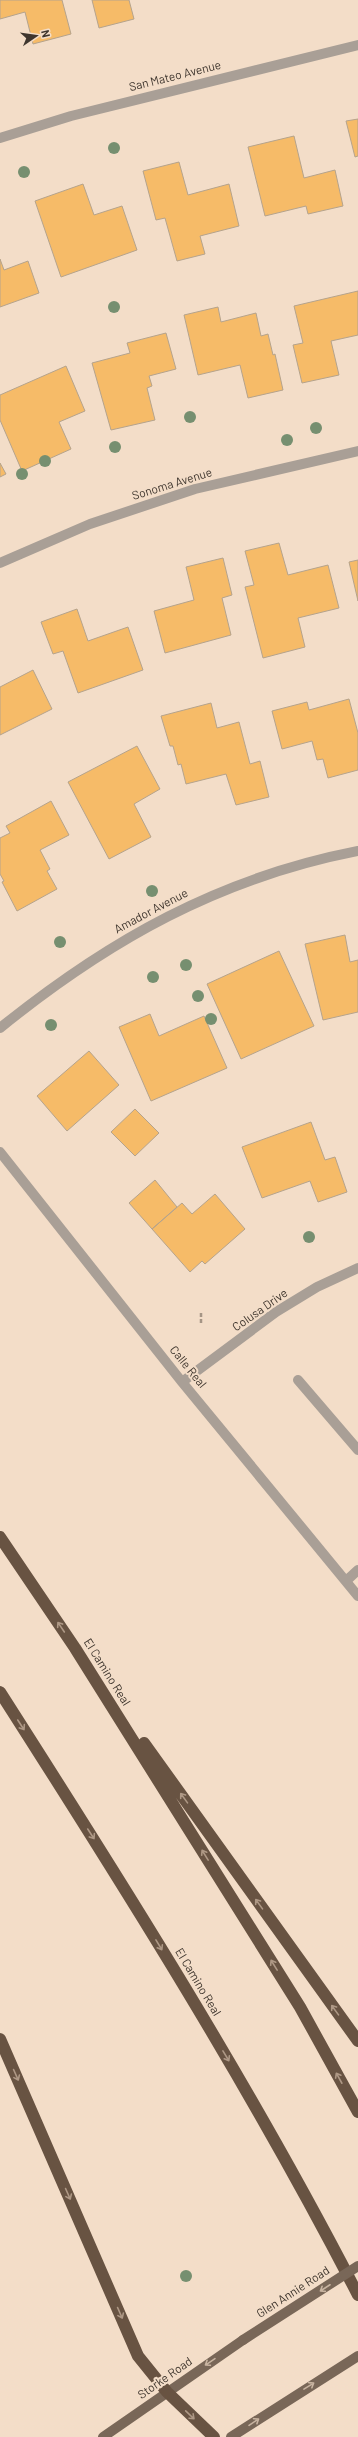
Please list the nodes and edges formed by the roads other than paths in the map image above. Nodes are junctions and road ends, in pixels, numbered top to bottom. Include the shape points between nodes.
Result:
1 (358, 44) edge
2 (0, 138) edge
3 (358, 451) edge
4 (0, 563) edge
5 (358, 851) edge
6 (0, 1028) edge
7 (0, 1152) edge
8 (358, 1268) edge
9 (298, 1380) dead end
10 (182, 1382) junction
11 (358, 1450) edge
12 (0, 1537) edge
13 (358, 1570) edge
14 (346, 1581) junction
15 (358, 1596) edge
16 (76, 1648) junction
17 (0, 1692) edge
18 (0, 2039) edge
19 (358, 2041) edge
20 (358, 2112) edge
21 (358, 2266) edge
22 (358, 2295) edge
23 (243, 2340) joint
24 (358, 2356) edge
25 (167, 2392) junction
26 (103, 2437) edge
27 (214, 2437) edge
28 (231, 2437) edge

1 - 2 street, San Mateo Avenue via 71,116
3 - 4 street, Sonoma Avenue via 195,489 96,522
5 - 6 street, Amador Avenue via 311,860 263,875 185,906 105,951
7 - 10 street, Calle Real
8 - 10 street, Colusa Drive via 317,1287 276,1312
9 - 11 street
10 - 14 street, Calle Real
16 -> 12 highway, El Camino Real
13 - 14 street
14 - 15 street, Calle Real
19 -> 16 highway
20 -> 16 highway, El Camino Real via 300,2007
17 -> 22 highway, El Camino Real via 128,1892 229,2060
18 -> 25 highway via 138,2356
21 -> 23 main road, Glen Annie Road, bridge
23 -> 25 main road, Storke Road
28 -> 24 main road
25 - 26 main road, Storke Road
25 -> 27 highway

